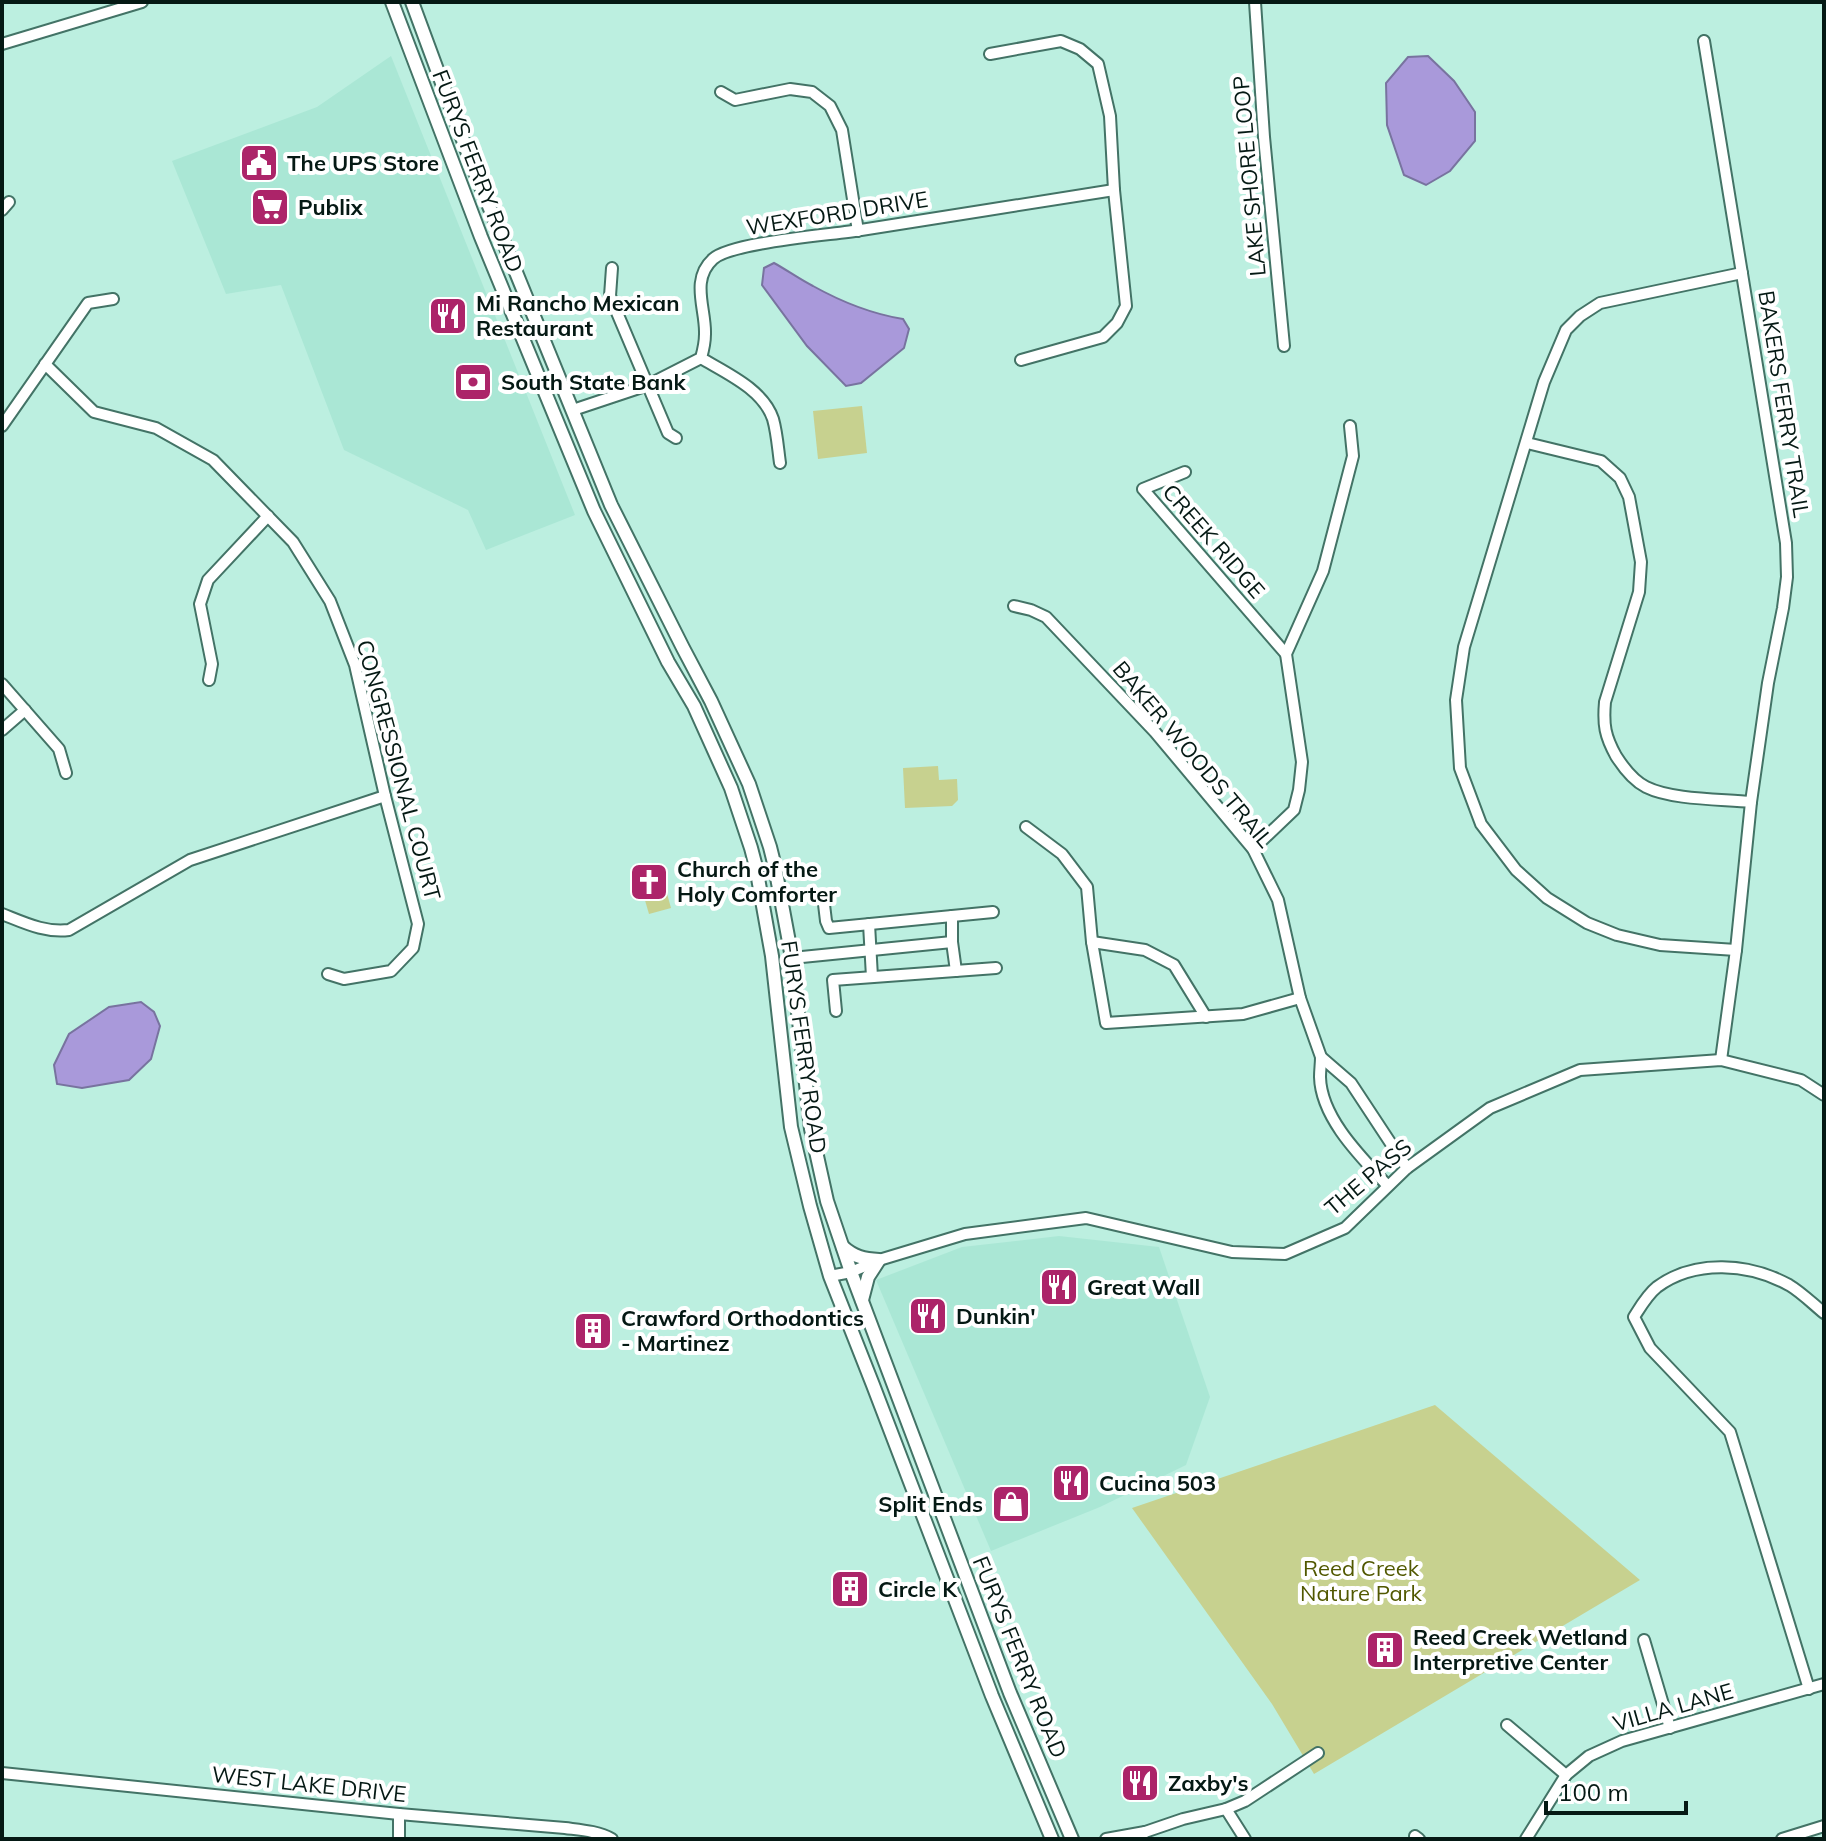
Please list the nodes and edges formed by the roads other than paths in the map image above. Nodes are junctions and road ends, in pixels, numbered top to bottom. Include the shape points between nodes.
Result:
1 (142, 2) edge
2 (392, 2) edge
3 (412, 2) edge
4 (1255, 2) edge
5 (1704, 41) dead end
6 (2, 44) edge
7 (990, 54) dead end
8 (721, 92) dead end
9 (1114, 190) junction
10 (858, 231) junction
11 (612, 268) dead end
12 (1742, 273) junction
13 (113, 299) dead end
14 (1284, 346) dead end
15 (701, 358) junction
16 (1021, 360) dead end
17 (45, 364) junction
18 (648, 385) junction
19 (573, 410) junction
20 (2, 426) edge
21 (1350, 426) dead end
22 (676, 438) dead end
23 (1527, 443) junction
24 (780, 463) dead end
25 (1185, 472) dead end
26 (268, 516) junction
27 (1014, 606) dead end
28 (1286, 654) junction
29 (209, 680) dead end
30 (2, 684) edge
31 (25, 710) junction
32 (2, 730) edge
33 (66, 773) dead end
34 (385, 796) junction
35 (1751, 802) junction
36 (1026, 827) dead end
37 (1253, 849) junction
38 (823, 896) dead end
39 (993, 912) dead end
40 (2, 914) edge
41 (952, 916) junction
42 (869, 924) junction
43 (952, 942) junction
44 (1092, 942) junction
45 (1736, 950) junction
46 (870, 951) junction
47 (792, 958) junction
48 (996, 968) dead end
49 (956, 971) junction
50 (328, 974) dead end
51 (872, 977) junction
52 (1300, 998) junction
53 (836, 1011) dead end
54 (1206, 1017) junction
55 (1321, 1057) junction
56 (1721, 1060) junction
57 (1824, 1095) edge
58 (1407, 1168) junction
59 (1387, 1185) junction
60 (842, 1246) junction
61 (879, 1260) junction
62 (851, 1272) junction
63 (830, 1276) junction
64 (862, 1300) junction
65 (1824, 1313) edge
66 (962, 1565) junction
67 (945, 1572) junction
68 (1644, 1640) dead end
69 (1824, 1684) edge
70 (1809, 1689) junction
71 (1507, 1725) dead end
72 (1670, 1728) junction
73 (1318, 1753) dead end
74 (2, 1773) edge
75 (1566, 1775) junction
76 (1226, 1809) junction
77 (399, 1814) junction
78 (1824, 1826) edge
79 (1145, 1832) junction
80 (399, 1839) edge
81 (612, 1839) edge
82 (1052, 1839) edge
83 (1072, 1839) edge
84 (1106, 1839) edge
85 (1132, 1839) edge
86 (1245, 1839) edge
87 (1526, 1839) edge
88 (1782, 1839) edge

1 - 6 street
2 - 63 main road, FURYS FERRY ROAD via 594,511 694,706 736,803 752,851 772,956 791,1127
3 - 19 main road, FURYS FERRY ROAD
4 - 14 street, LAKE SHORE LOOP
5 - 12 street, BAKERS FERRY TRAIL
7 - 9 street via 1061,41 1098,64 1110,116
8 - 10 street via 735,100 801,90 830,106 842,130
9 - 10 street, WEXFORD DRIVE
9 - 16 street via 1126,306 1117,323 1103,337
10 - 15 street, WEXFORD DRIVE via 747,246 712,260 701,279
11 - 18 street via 610,296
12 - 23 street via 1600,303 1580,316 1566,330 1544,382
12 - 35 street, BAKERS FERRY TRAIL via 1787,577
13 - 17 street via 88,303
15 - 18 street
15 - 24 street via 760,398 772,417
17 - 20 street
17 - 26 street, CONGRESSIONAL COURT via 94,412 156,428 213,460
18 - 19 street
18 - 22 street via 668,433
19 - 47 main road, FURYS FERRY ROAD via 611,505 749,784 770,847
21 - 28 street via 1353,456 1323,571
23 - 35 street via 1601,461 1620,478 1629,497 1641,562 1639,592 1603,721 1607,740 1624,768 1645,786 1676,795
23 - 45 street via 1464,647 1456,700 1460,768 1481,824 1516,870 1587,923 1660,945
25 - 28 street, CREEK RIDGE via 1143,489
26 - 29 street via 208,580 200,604 212,664
26 - 34 street, CONGRESSIONAL COURT via 293,542 330,601 355,665
27 - 37 street, BAKER WOODS TRAIL via 1046,617 1155,732
28 - 37 street via 1302,762 1299,790 1294,810
30 - 31 street
31 - 32 street
31 - 33 street via 59,749
34 - 40 street via 190,860 69,930 37,928
34 - 50 street, CONGRESSIONAL COURT via 418,924 413,948 391,971 344,979
35 - 45 street, BAKERS FERRY TRAIL
36 - 44 street via 1062,854 1087,887
37 - 52 street, BAKER WOODS TRAIL via 1278,900
38 - 42 street via 829,928
39 - 41 street
41 - 42 street
41 - 43 street
42 - 46 street
43 - 46 street
43 - 49 street
44 - 54 street via 1145,950 1174,965
44 - 54 street via 1106,1023
45 - 56 street, BAKERS FERRY TRAIL
46 - 47 street
46 - 51 street
47 - 60 main road, FURYS FERRY ROAD via 811,1129
48 - 49 street
49 - 51 street
51 - 53 street via 833,980
52 - 54 street via 1243,1014
52 - 55 street, BAKER WOODS TRAIL
55 - 58 street, BAKER WOODS TRAIL via 1351,1083
55 - 59 street, BAKER WOODS TRAIL via 1321,1088 1330,1113
56 - 57 street, THE PASS via 1801,1080
56 - 58 street, THE PASS via 1580,1070 1490,1108
58 - 59 street, THE PASS
59 - 61 street, THE PASS via 1345,1228 1285,1254 1232,1252 1086,1218 965,1234
60 - 61 main road via 861,1258
60 - 62 main road, FURYS FERRY ROAD
61 - 62 street, THE PASS
61 - 64 main road
62 - 63 street, THE PASS
62 - 64 main road, FURYS FERRY ROAD
63 - 67 main road, FURYS FERRY ROAD
64 - 66 main road, FURYS FERRY ROAD
65 - 70 street via 1790,1286 1755,1272 1722,1267 1685,1272 1657,1287 1634,1317 1650,1348 1730,1432
66 - 67 main road
66 - 83 main road, FURYS FERRY ROAD
67 - 82 main road, FURYS FERRY ROAD
68 - 72 street
69 - 70 street, VILLA LANE
70 - 72 street, VILLA LANE
71 - 75 street
72 - 75 street, VILLA LANE via 1622,1741 1589,1756
73 - 76 street
74 - 77 street, WEST LAKE DRIVE
75 - 87 street, VILLA LANE
76 - 79 street
76 - 86 street
77 - 80 street
77 - 81 street, WEST LAKE DRIVE via 565,1828
78 - 88 street
79 - 84 street
79 - 85 street

